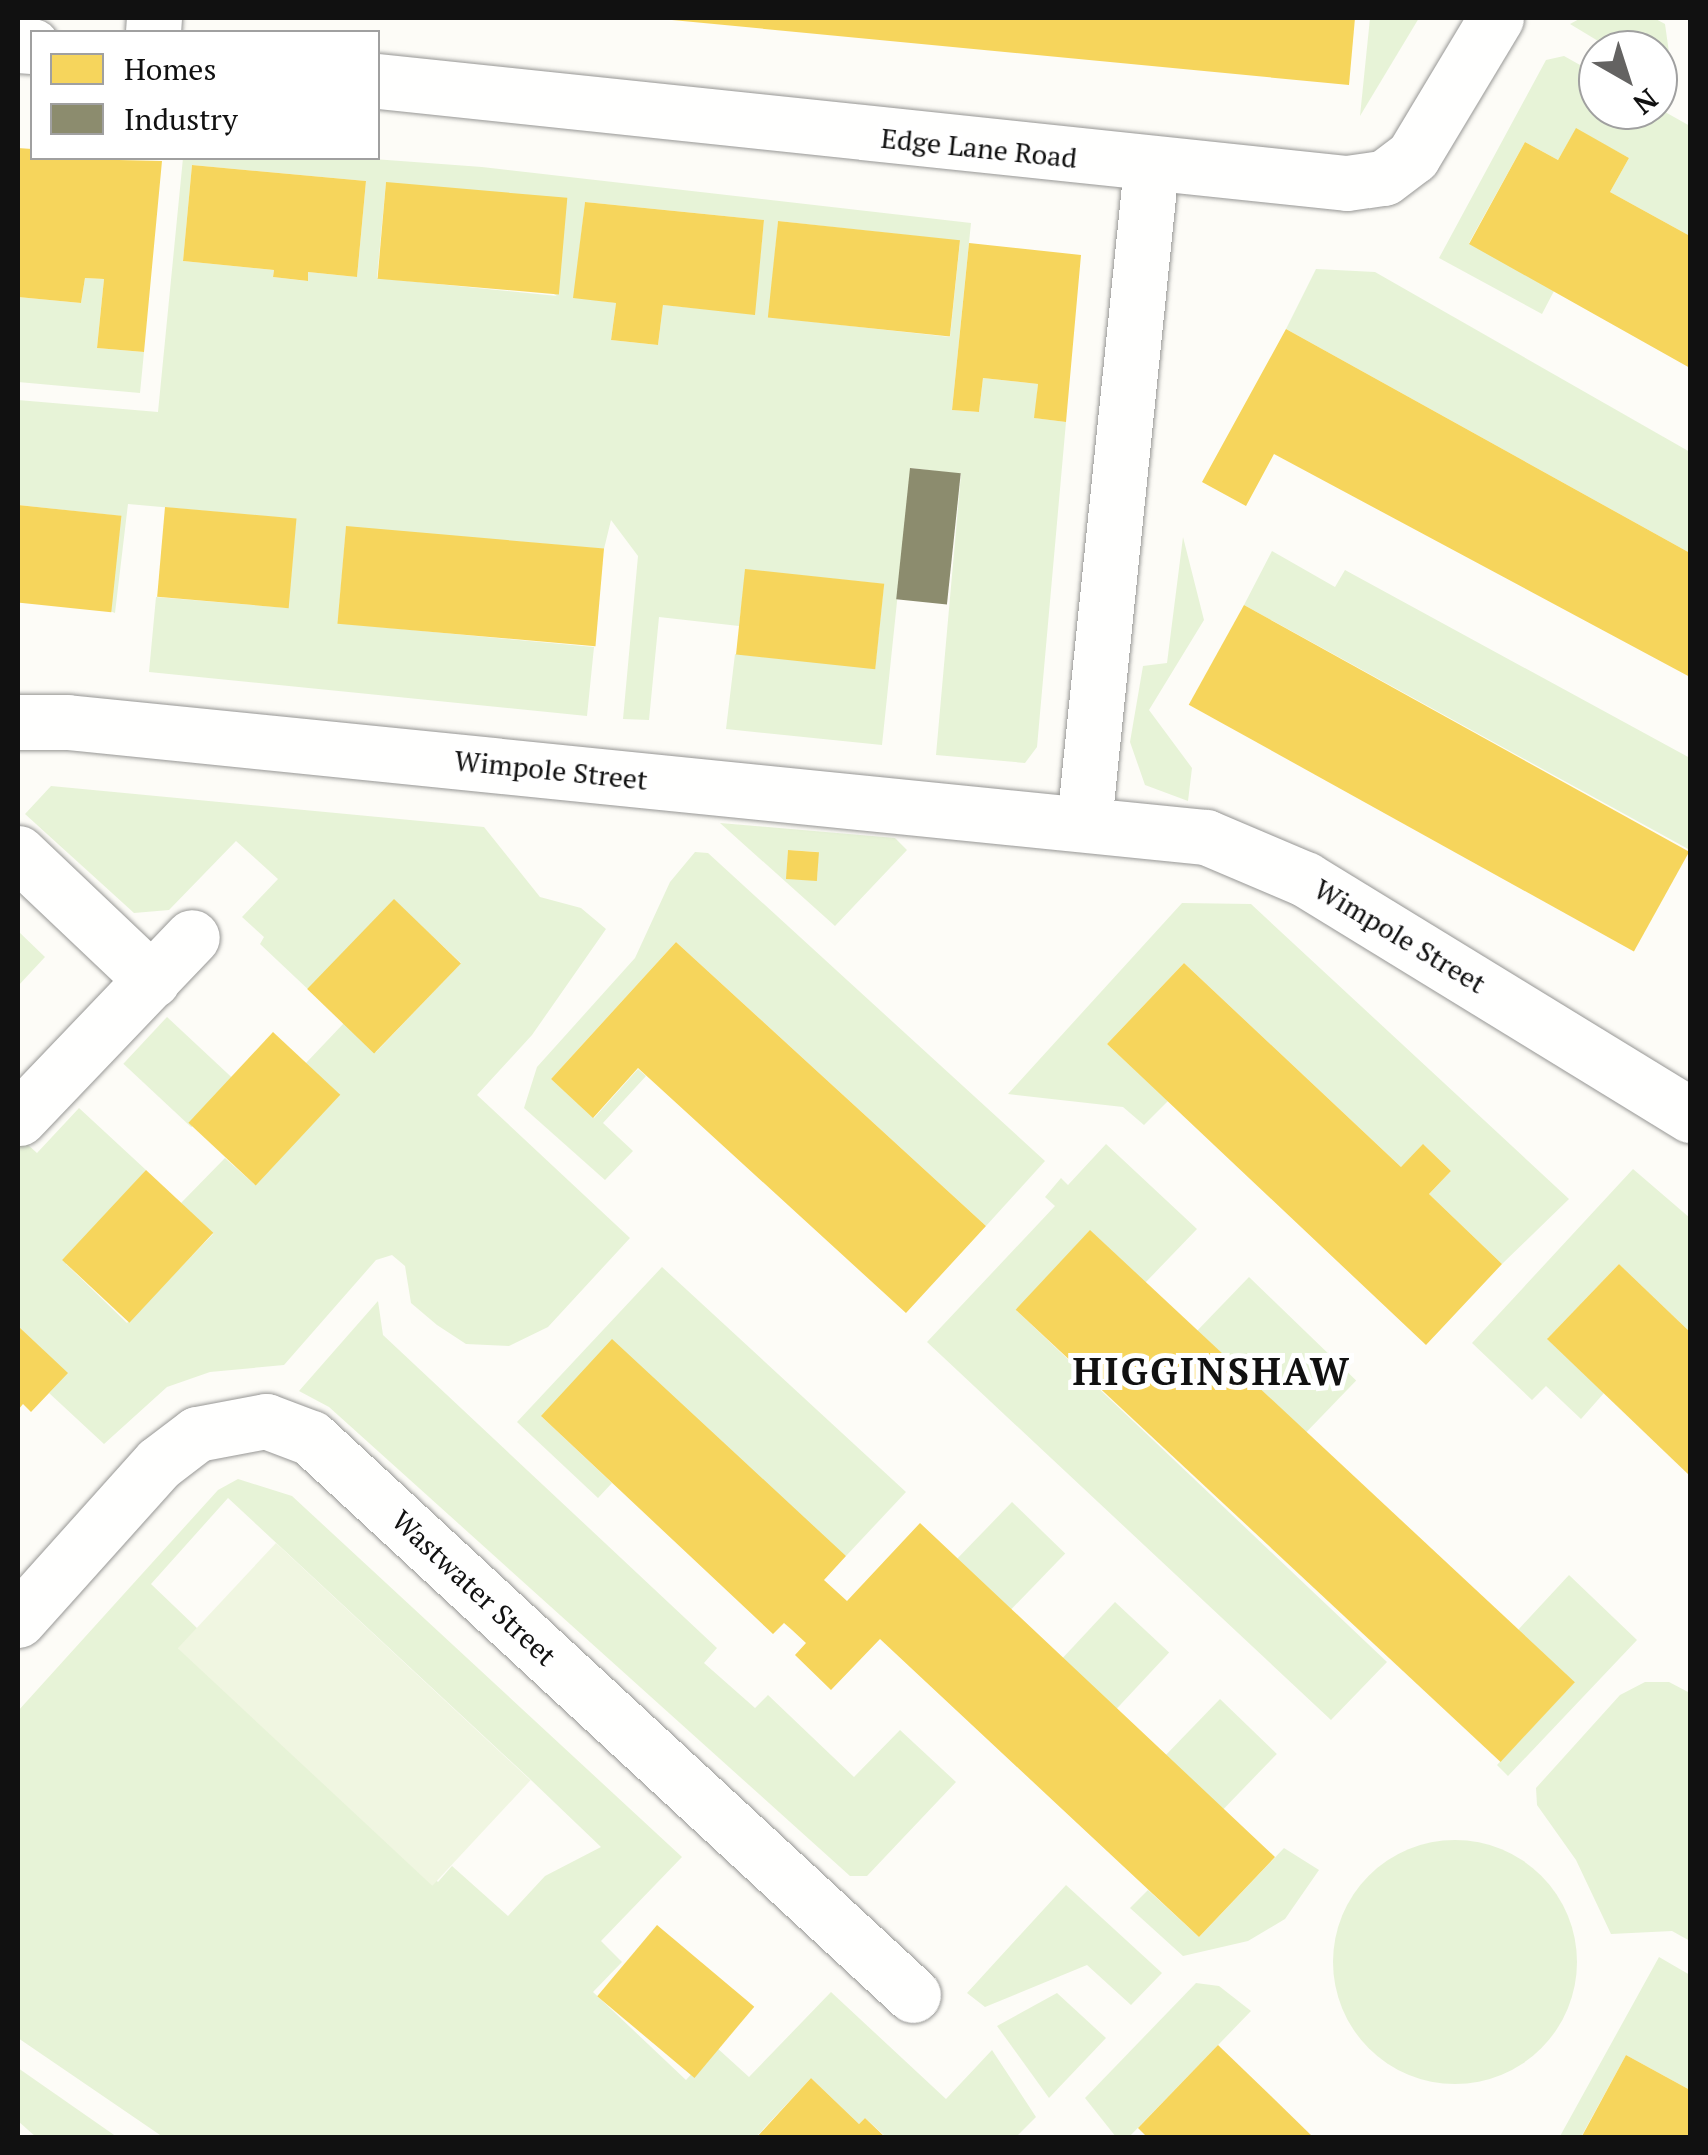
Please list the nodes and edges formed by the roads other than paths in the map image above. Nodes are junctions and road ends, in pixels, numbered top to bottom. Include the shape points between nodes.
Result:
1 (1496, 18) edge
2 (380, 81) edge
3 (1151, 167) junction
4 (18, 722) edge
5 (1084, 823) junction
6 (18, 853) edge
7 (192, 937) dead end
8 (152, 980) junction
9 (1690, 1115) edge
10 (18, 1118) edge
11 (18, 1620) edge
12 (913, 1995) dead end

1 - 3 street, Edge Lane Road via 1413,156 1384,178 1346,183
2 - 3 street, Edge Lane Road
3 - 5 street
4 - 5 street, Wimpole Street
5 - 9 street, Wimpole Street via 1206,837 1305,879
6 - 8 street
7 - 8 street
8 - 10 street
11 - 12 street, Wastwater Street via 160,1462 197,1434 266,1421 311,1438

